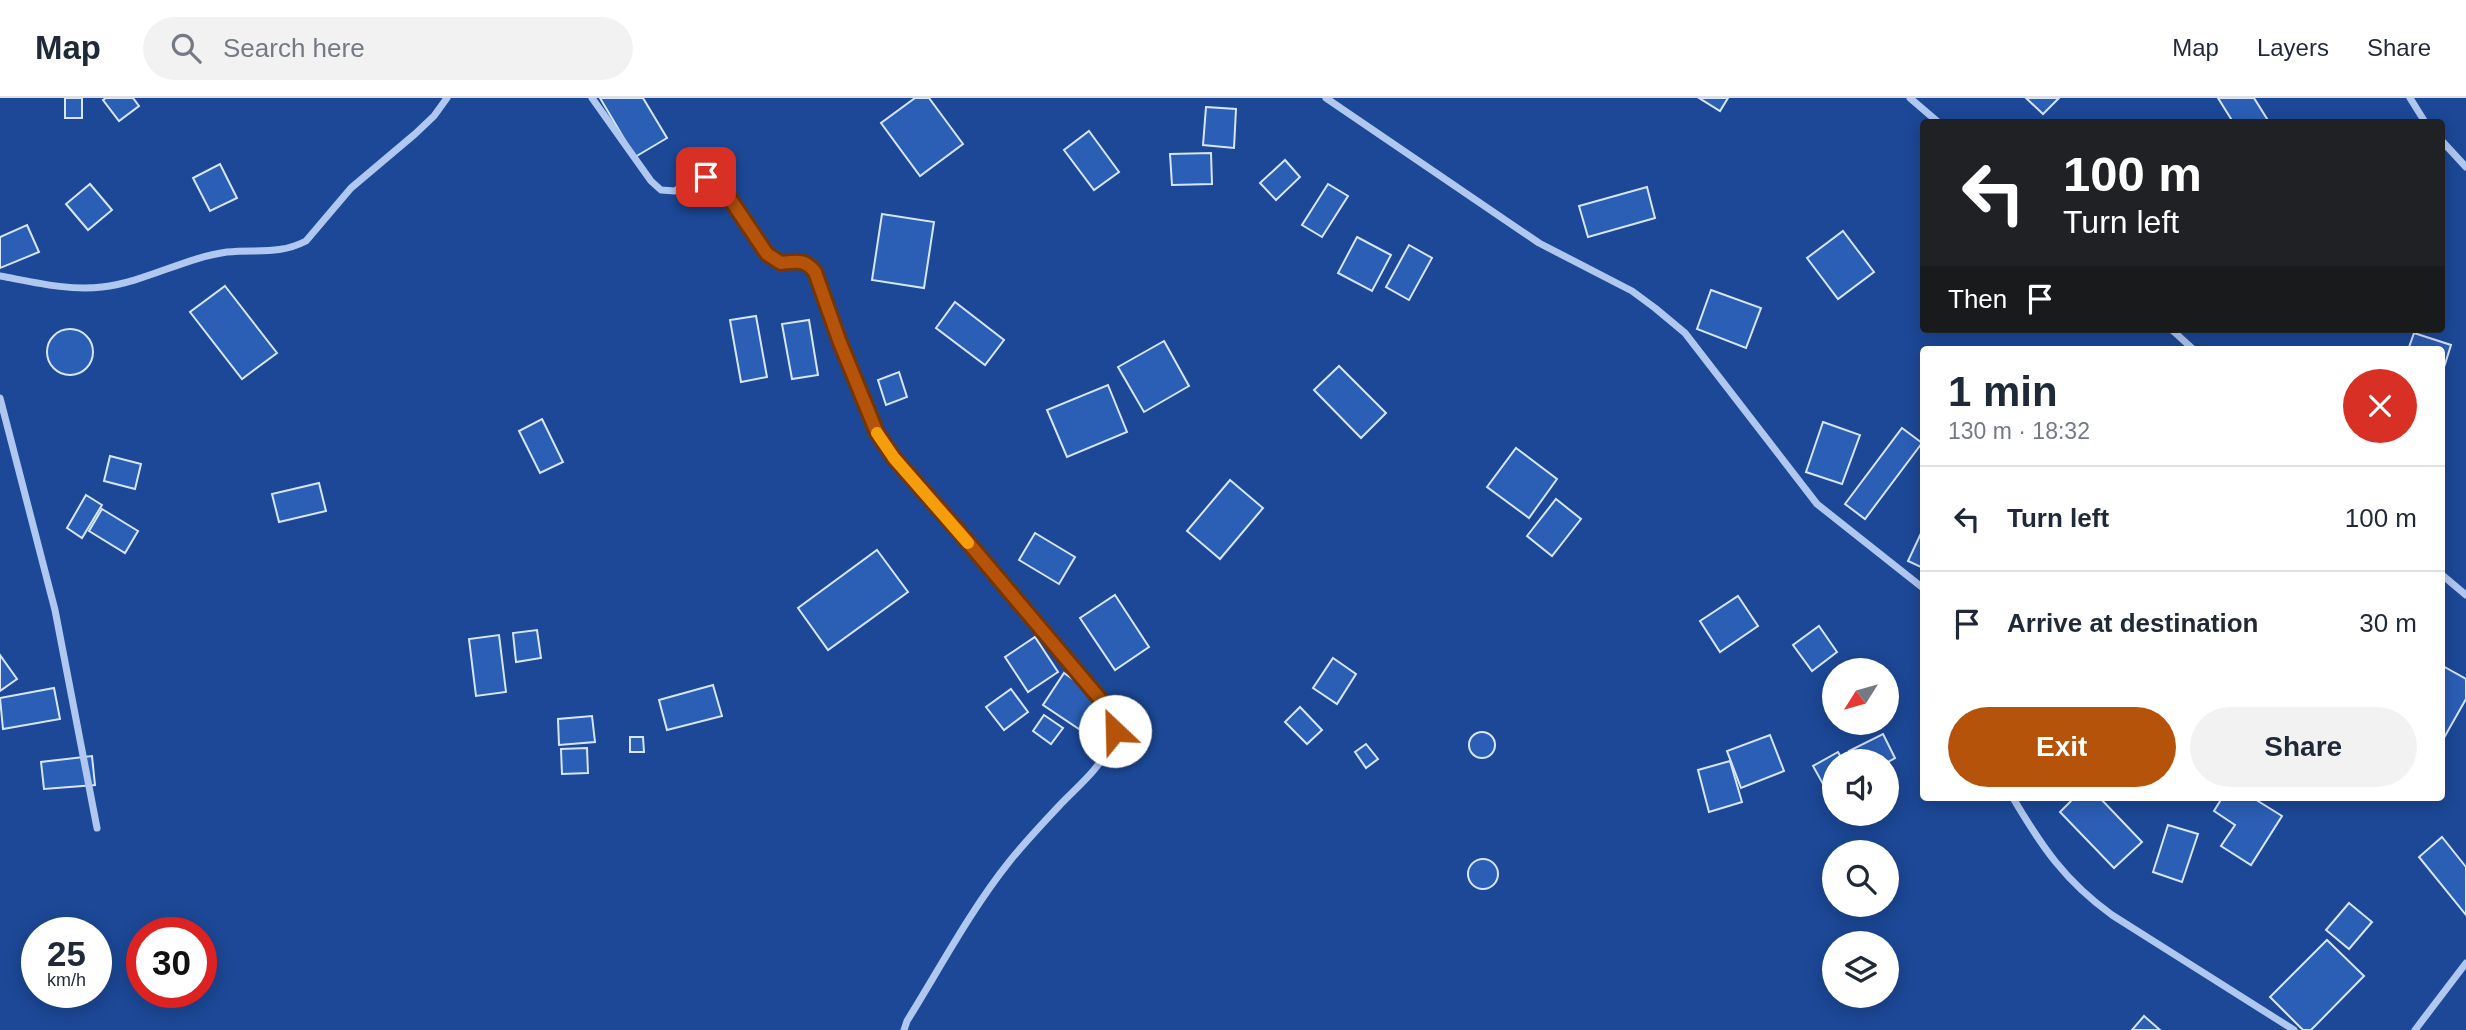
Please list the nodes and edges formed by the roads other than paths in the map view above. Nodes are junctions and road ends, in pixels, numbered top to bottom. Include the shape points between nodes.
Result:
1 (447, 98) edge
2 (592, 98) edge
3 (1326, 98) edge
4 (1909, 98) edge
5 (2410, 98) edge
6 (1934, 119) edge
7 (2423, 119) edge
8 (2445, 145) edge
9 (2466, 167) edge
10 (0, 276) edge
11 (2175, 333) edge
12 (2190, 346) edge
13 (0, 398) edge
14 (2445, 577) edge
15 (1920, 586) edge
16 (2466, 595) edge
17 (2016, 801) edge
18 (97, 828) dead end
19 (2466, 963) edge
20 (904, 1030) edge
21 (2294, 1030) edge
22 (2415, 1030) edge

1 - 10 street via 297,246 208,256 102,287 66,287
2 - 20 street via 661,190 675,191 694,177 718,181 767,254 781,263 800,260 809,264 888,450 1100,699 1111,719 1115,731 1109,747 1091,773 1006,865
3 - 15 street via 1539,243 1632,291 1655,308 1685,333 1817,504
4 - 6 street
5 - 7 street
8 - 9 street
11 - 12 street
13 - 18 street via 55,610
14 - 16 street
17 - 21 street via 2033,832 2084,895
19 - 22 street

